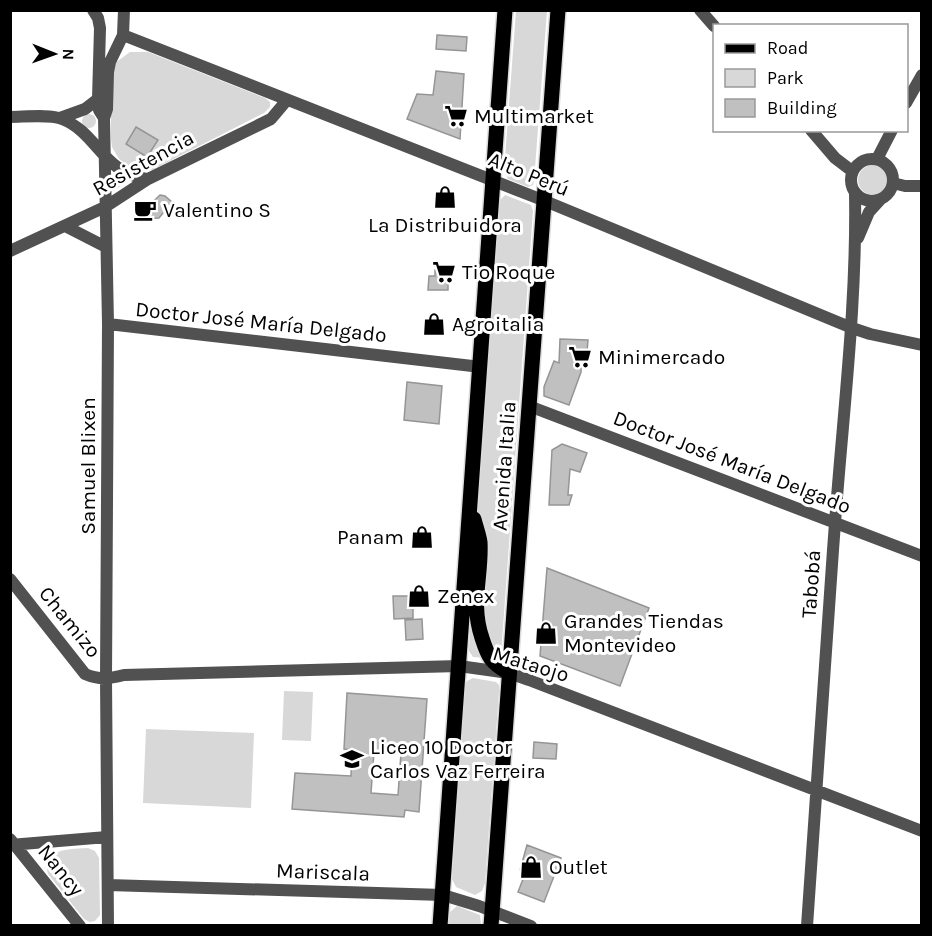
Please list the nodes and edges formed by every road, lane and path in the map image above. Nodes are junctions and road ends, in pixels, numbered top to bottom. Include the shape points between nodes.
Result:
1 (93, 10) edge
2 (124, 10) edge
3 (505, 10) edge
4 (558, 10) edge
5 (699, 10) edge
6 (713, 25) edge
7 (123, 35) junction
8 (921, 75) edge
9 (98, 99) junction
10 (287, 100) junction
11 (908, 100) edge
12 (10, 117) edge
13 (60, 118) junction
14 (104, 118) junction
15 (813, 132) edge
16 (891, 132) edge
17 (104, 156) junction
18 (878, 159) junction
19 (852, 171) junction
20 (148, 179) junction
21 (494, 181) junction
22 (893, 183) junction
23 (921, 186) edge
24 (855, 193) junction
25 (880, 200) junction
26 (544, 201) junction
27 (105, 207) junction
28 (65, 226) junction
29 (856, 245) junction
30 (106, 247) junction
31 (10, 251) edge
32 (108, 324) junction
33 (852, 328) junction
34 (921, 345) edge
35 (481, 367) junction
36 (529, 406) junction
37 (471, 508) junction
38 (835, 522) junction
39 (921, 556) edge
40 (10, 579) edge
41 (459, 666) junction
42 (509, 673) junction
43 (106, 679) junction
44 (817, 789) junction
45 (921, 831) edge
46 (107, 837) junction
47 (12, 843) edge
48 (108, 885) junction
49 (442, 896) junction
50 (491, 918) edge
51 (80, 926) edge
52 (108, 926) edge
53 (440, 926) edge
54 (531, 926) edge
55 (807, 926) edge

1 - 9 street via 101,38
2 - 7 street, Samuel Blixen
3 - 21 main road, Avenida Italia
4 - 26 main road, Avenida Italia
5 - 6 street
7 - 10 street, Alto Perú
7 - 14 street, Samuel Blixen via 110,62
8 - 11 street
9 - 13 street via 85,109
9 - 14 street
10 - 20 street, Resistencia via 271,119
10 - 21 street, Alto Perú
12 - 13 street
13 - 17 street via 89,138
14 - 17 street, Samuel Blixen
15 - 19 street
16 - 18 street
17 - 20 street via 126,174
17 - 27 street, Samuel Blixen
18 - 19 street via 866,159
18 - 22 street via 888,166
19 - 24 street, Tabobá via 850,182
20 - 27 street, Resistencia
21 - 26 street, Alto Perú
21 - 35 main road, Avenida Italia
22 - 23 street
22 - 25 street, Tabobá
24 - 25 street via 866,201
24 - 29 street, Tabobá
25 - 29 street, Tabobá via 869,212
26 - 33 street, Alto Perú
26 - 36 main road, Avenida Italia
27 - 28 street, Resistencia
27 - 30 street, Samuel Blixen
28 - 30 street
28 - 31 street, Resistencia
29 - 33 street, Tabobá
30 - 32 street, Samuel Blixen
32 - 35 street, Doctor José María Delgado
32 - 43 street, Samuel Blixen
33 - 34 street, Alto Perú
33 - 38 street, Tabobá
35 - 37 main road, Avenida Italia
36 - 38 street, Doctor José María Delgado
36 - 42 main road, Avenida Italia
37 - 41 main road, Avenida Italia
37 - 42 main road via 480,541 475,611 479,630 487,654 495,665
38 - 39 street, Doctor José María Delgado
38 - 44 street, Tabobá
40 - 43 street, Chamizo via 85,674
41 - 42 street, Mataojo
41 - 43 street, Mataojo via 124,675
41 - 49 main road, Avenida Italia
42 - 44 street, Mataojo
42 - 50 main road, Avenida Italia
43 - 46 street, Samuel Blixen
44 - 45 street, Mataojo
44 - 55 street, Tabobá
46 - 47 street
46 - 48 street, Samuel Blixen
47 - 51 street, Nancy
48 - 49 street, Mariscala
48 - 52 street, Samuel Blixen
49 - 50 street, Mariscala
49 - 53 main road, Avenida Italia
50 - 54 street, Mariscala

